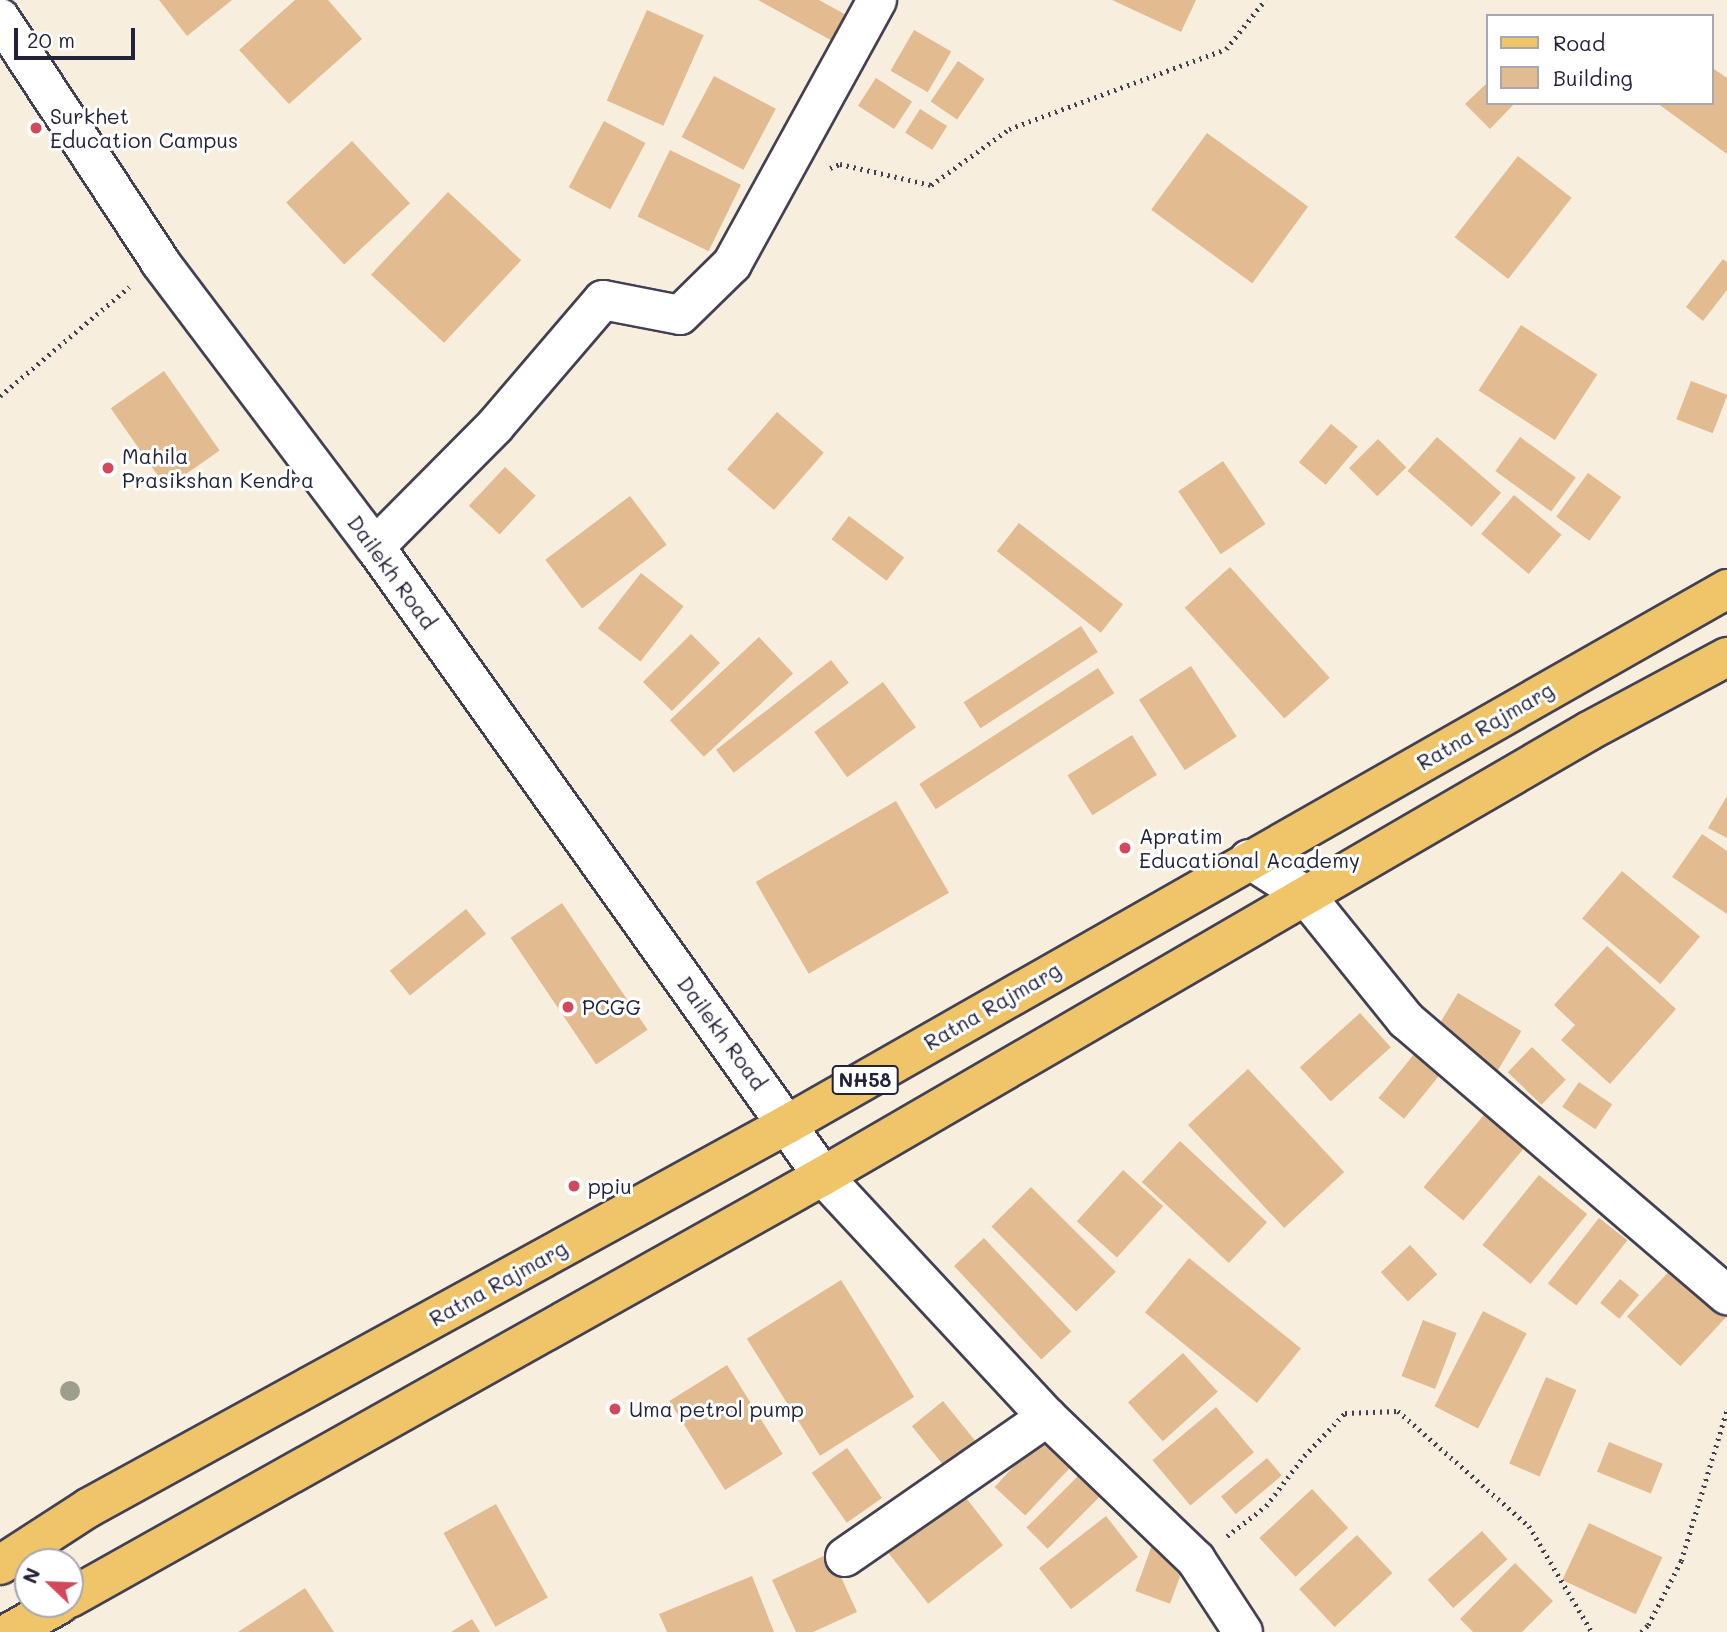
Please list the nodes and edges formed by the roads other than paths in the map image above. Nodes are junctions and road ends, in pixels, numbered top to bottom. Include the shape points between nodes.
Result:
1 (877, 0) edge
2 (0, 18) edge
3 (375, 547) junction
4 (1727, 589) edge
5 (1727, 657) edge
6 (1250, 859) junction
7 (1305, 895) junction
8 (788, 1124) junction
9 (823, 1176) junction
10 (1727, 1295) edge
11 (1047, 1417) junction
12 (845, 1557) dead end
13 (0, 1565) edge
14 (84, 1590) edge
15 (35, 1618) edge
16 (10, 1632) edge
17 (1243, 1632) edge

1 - 3 street via 732,264 680,315 603,300 495,426
2 - 3 street, Dailekh Road via 160,262
3 - 8 street, Dailekh Road
4 - 6 main road, Ratna Rajmarg / NH58
5 - 7 main road, NH58
6 - 7 street
6 - 8 main road, Ratna Rajmarg / NH58
7 - 9 main road, NH58
7 - 10 street via 1406,1020
8 - 9 street, Dailekh Road
8 - 13 main road, Ratna Rajmarg / NH58 via 88,1508
9 - 11 street, Dailekh Road
9 - 14 main road, NH58
11 - 12 street
11 - 17 street, Dailekh Road via 1196,1560
15 - 16 main road

